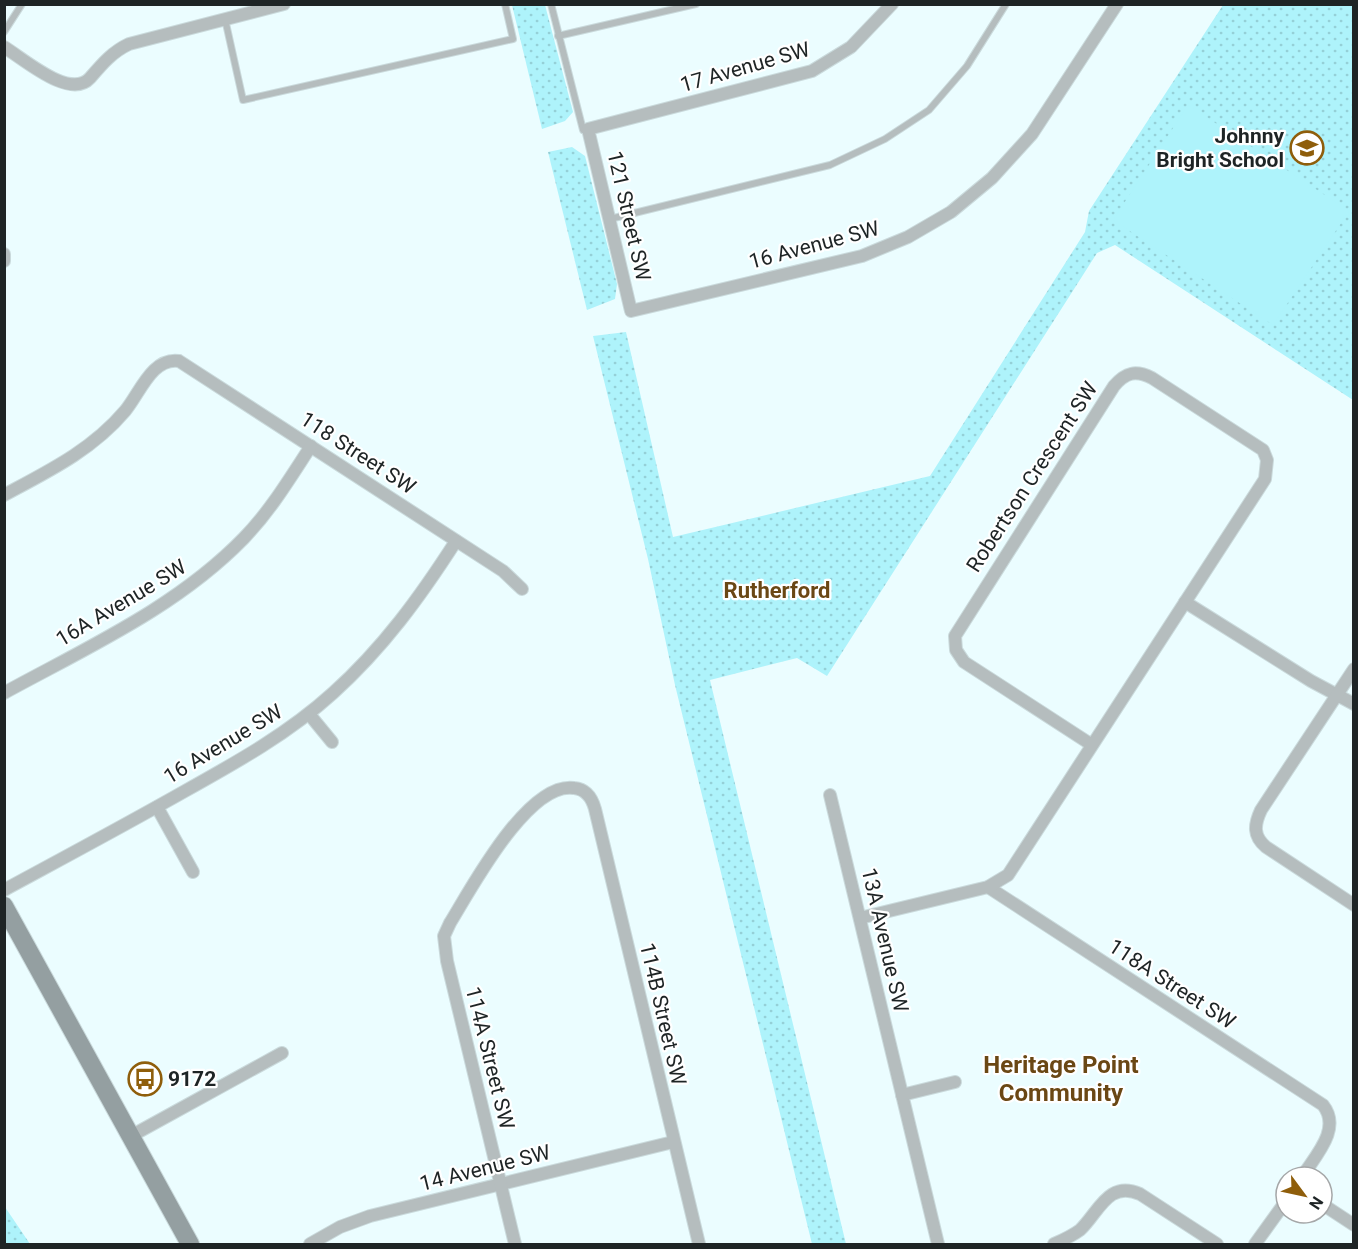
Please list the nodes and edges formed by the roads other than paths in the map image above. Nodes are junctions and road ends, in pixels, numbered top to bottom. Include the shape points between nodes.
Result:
1 (22, 4) edge
2 (284, 4) edge
3 (505, 4) edge
4 (550, 4) edge
5 (696, 4) edge
6 (892, 4) edge
7 (1006, 4) edge
8 (1117, 4) edge
9 (225, 19) junction
10 (4, 32) edge
11 (558, 36) junction
12 (4, 47) edge
13 (585, 130) junction
14 (610, 219) junction
15 (5, 255) edge
16 (4, 261) edge
17 (631, 311) joint
18 (311, 446) junction
19 (4, 495) edge
20 (456, 541) junction
21 (522, 589) dead end
22 (1185, 602) junction
23 (1353, 669) edge
24 (4, 693) edge
25 (1336, 695) junction
26 (1353, 704) edge
27 (309, 714) junction
28 (332, 742) dead end
29 (1092, 745) junction
30 (830, 795) dead end
31 (157, 807) junction
32 (193, 872) dead end
33 (988, 887) junction
34 (4, 890) edge
35 (1353, 904) edge
36 (4, 906) edge
37 (860, 918) junction
38 (445, 951) joint
39 (282, 1053) dead end
40 (955, 1082) dead end
41 (902, 1095) junction
42 (130, 1136) junction
43 (673, 1142) junction
44 (1310, 1165) edge
45 (501, 1184) junction
46 (1334, 1212) edge
47 (1274, 1218) edge
48 (1353, 1225) edge
49 (190, 1245) edge
50 (310, 1245) edge
51 (515, 1245) edge
52 (699, 1245) edge
53 (938, 1245) edge
54 (1054, 1245) edge
55 (1217, 1245) edge
56 (1255, 1245) edge

1 - 10 lane
2 - 9 street
3 - 9 lane via 513,39 243,100
4 - 11 lane
5 - 11 lane
6 - 13 street, 17 Avenue SW via 851,47 812,71
7 - 14 lane via 967,66 929,110 885,139 830,165
8 - 17 street, 16 Avenue SW via 1032,134 992,178 944,217 862,256
9 - 12 street via 129,44 108,57 86,82 75,86 58,81
11 - 13 lane
13 - 14 street, 121 Street SW
14 - 17 street, 121 Street SW
15 - 16 street
18 - 19 street, 118 Street SW via 184,363 167,361 158,365 129,406 91,445
18 - 20 street, 118 Street SW
18 - 24 street, 16A Avenue SW via 261,519 200,578 134,622
20 - 21 street, 118 Street SW via 503,571
20 - 27 street, 16 Avenue SW via 388,637
22 - 25 street
22 - 29 street, Robertson Crescent SW
22 - 29 street, Robertson Crescent SW via 1265,478 1267,460 1258,447 1152,378 1136,372 1127,374 1114,386 955,636 956,650 964,662
23 - 25 street
25 - 26 street
25 - 35 street via 1261,810 1256,834 1266,847
27 - 28 street, 16 Avenue SW
27 - 31 street, 16 Avenue SW via 237,763
29 - 33 street, Robertson Crescent SW via 1014,867
30 - 37 street, 13A Avenue SW
31 - 32 street, 16 Avenue SW
31 - 34 street, 16 Avenue SW
33 - 37 street, Robertson Crescent SW
33 - 44 street, 118A Street SW via 1317,1101 1330,1117 1328,1136
36 - 42 street
37 - 41 street, 13A Avenue SW
38 - 43 street, 114B Street SW via 444,936 450,923 523,813 544,796 567,787 588,794 595,809
38 - 45 street, 114A Street SW
39 - 42 street
40 - 41 street
41 - 53 street, 13A Avenue SW
42 - 49 street
43 - 45 street, 14 Avenue SW
43 - 52 street, 114B Street SW
45 - 50 street, 14 Avenue SW via 370,1216 340,1227
45 - 51 street, 114A Street SW
46 - 48 street
47 - 56 street
54 - 55 street via 1080,1230 1107,1197 1126,1190 1140,1194

